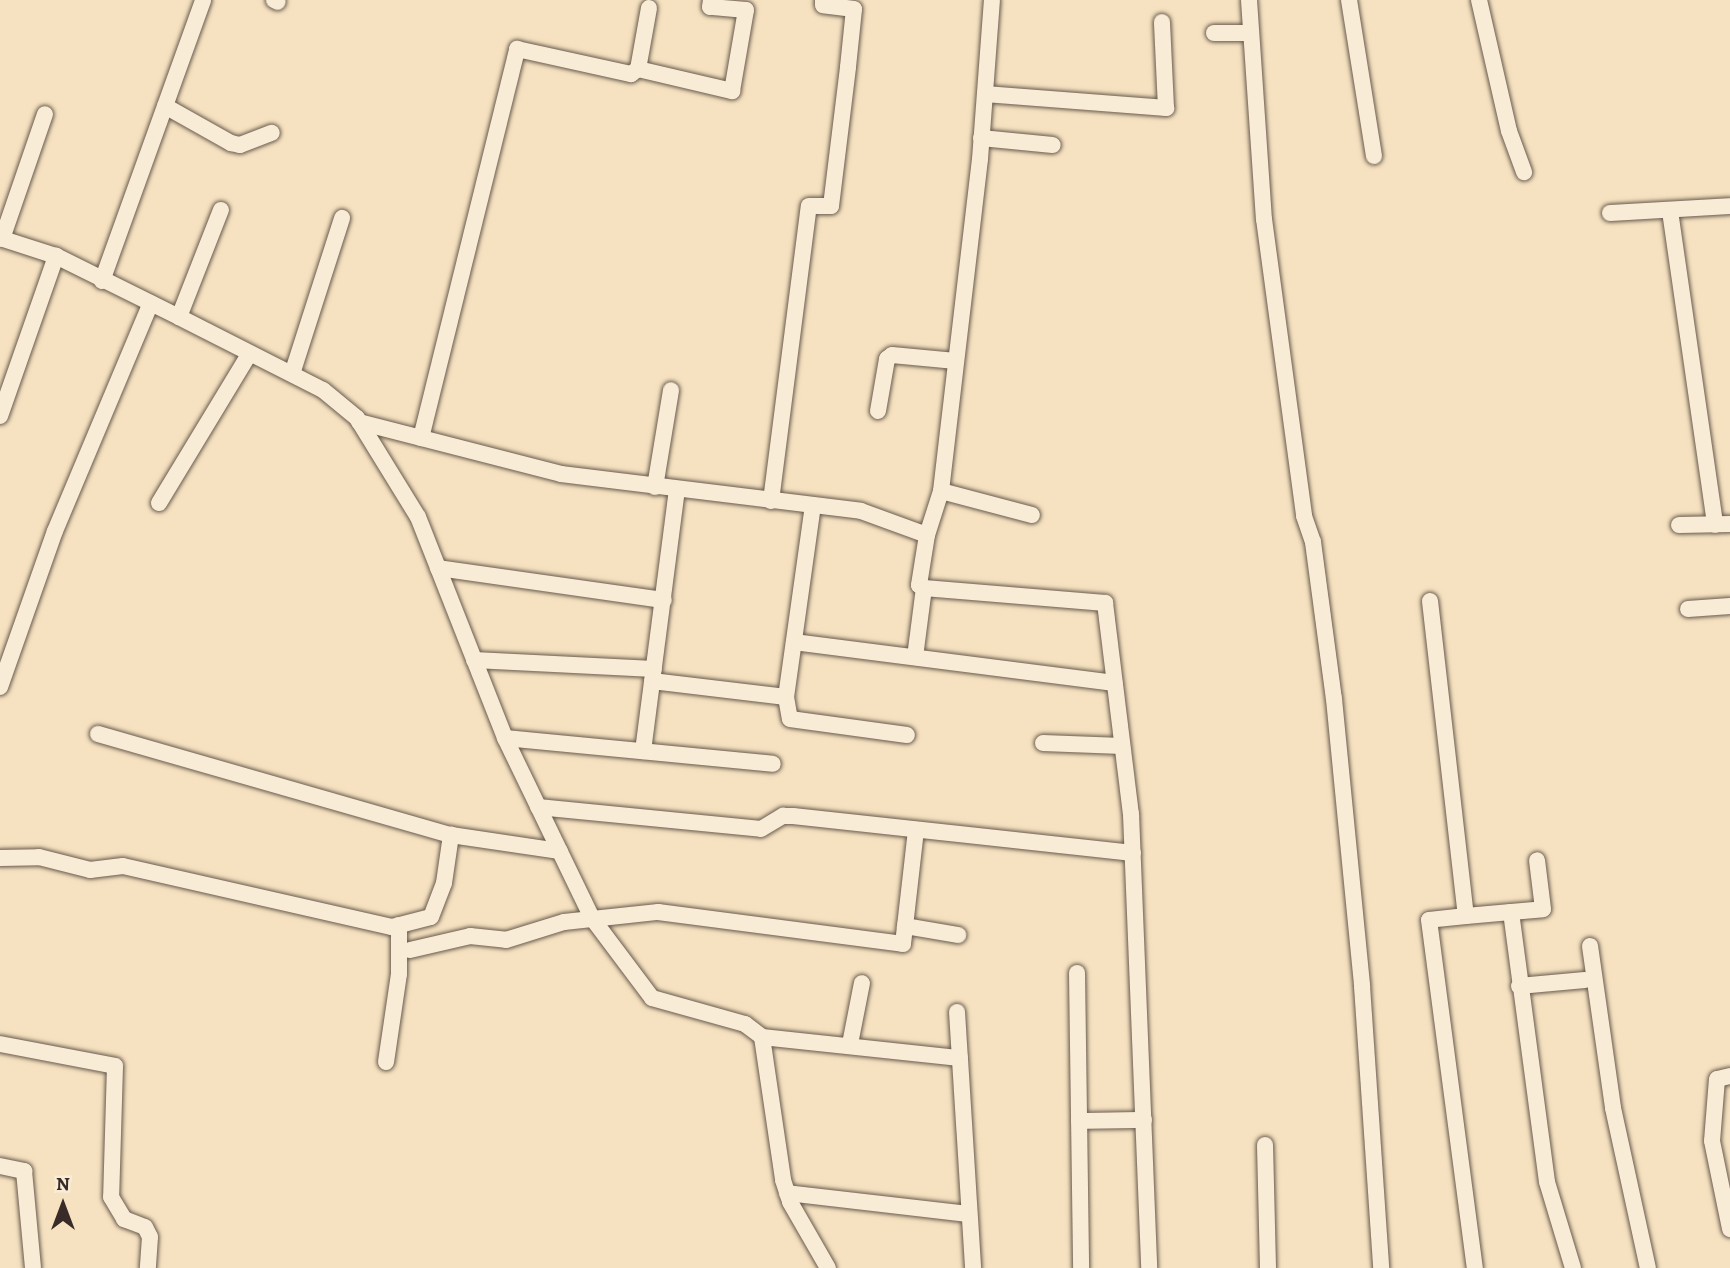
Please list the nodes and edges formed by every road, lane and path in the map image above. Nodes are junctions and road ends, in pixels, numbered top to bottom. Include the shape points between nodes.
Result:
1 (204, 0) edge
2 (711, 0) edge
3 (823, 0) edge
4 (992, 0) edge
5 (1250, 0) edge
6 (1349, 0) edge
7 (1479, 0) edge
8 (649, 8) dead end
9 (1162, 22) dead end
10 (1214, 33) dead end
11 (1251, 33) junction
12 (638, 69) junction
13 (985, 94) junction
14 (165, 106) junction
15 (45, 114) dead end
16 (272, 133) dead end
17 (981, 138) junction
18 (1053, 145) dead end
19 (1374, 156) dead end
20 (1524, 172) dead end
21 (1730, 206) edge
22 (220, 210) dead end
23 (1670, 211) junction
24 (1610, 213) dead end
25 (342, 218) dead end
26 (1, 239) edge
27 (55, 256) junction
28 (102, 281) junction
29 (151, 303) junction
30 (179, 317) junction
31 (250, 353) junction
32 (956, 362) junction
33 (292, 374) junction
34 (671, 390) dead end
35 (878, 411) dead end
36 (0, 416) edge
37 (359, 422) junction
38 (421, 438) junction
39 (655, 487) junction
40 (677, 491) junction
41 (941, 491) junction
42 (771, 500) junction
43 (159, 503) dead end
44 (813, 505) junction
45 (1032, 515) dead end
46 (1679, 525) dead end
47 (1723, 525) edge
48 (927, 534) junction
49 (438, 568) junction
50 (924, 588) junction
51 (664, 600) junction
52 (1430, 601) dead end
53 (1730, 606) edge
54 (1688, 609) dead end
55 (794, 642) junction
56 (915, 657) junction
57 (474, 660) junction
58 (653, 675) junction
59 (1114, 683) junction
60 (0, 687) edge
61 (786, 697) junction
62 (98, 734) dead end
63 (907, 735) dead end
64 (505, 738) junction
65 (1043, 743) dead end
66 (1122, 746) junction
67 (643, 751) junction
68 (773, 764) dead end
69 (538, 807) junction
70 (916, 830) junction
71 (451, 835) junction
72 (560, 851) junction
73 (1133, 853) junction
74 (0, 858) edge
75 (1537, 860) dead end
76 (1511, 912) junction
77 (1466, 916) junction
78 (592, 918) junction
79 (399, 925) junction
80 (905, 926) junction
81 (958, 935) dead end
82 (1590, 946) dead end
83 (410, 950) dead end
84 (1077, 973) dead end
85 (1585, 980) dead end
86 (862, 982) dead end
87 (1519, 986) junction
88 (957, 1012) dead end
89 (762, 1037) junction
90 (0, 1044) edge
91 (850, 1044) junction
92 (960, 1058) junction
93 (386, 1062) dead end
94 (1730, 1076) edge
95 (1144, 1120) junction
96 (1079, 1121) junction
97 (1265, 1145) dead end
98 (0, 1166) edge
99 (787, 1193) junction
100 (969, 1214) junction
101 (1730, 1228) edge
102 (33, 1268) edge
103 (148, 1268) edge
104 (828, 1268) edge
105 (973, 1268) edge
106 (1081, 1268) edge
107 (1149, 1268) edge
108 (1268, 1268) edge
109 (1381, 1268) edge
110 (1475, 1268) edge
111 (1573, 1268) edge
112 (1648, 1268) edge

1 - 14 street
2 - 12 street via 709,7 746,10 732,91
3 - 42 street via 823,5 854,9 848,67 831,206 808,206
4 - 13 street
5 - 11 street
6 - 19 street
7 - 20 street via 1508,131
8 - 12 street
9 - 13 street via 1166,108
10 - 11 street
11 - 109 street via 1264,219 1334,699 1362,986
12 - 38 street via 631,75 517,49
13 - 17 street
14 - 16 street via 231,143 240,145
14 - 28 street
15 - 26 street
17 - 18 street
17 - 32 street
21 - 23 street
22 - 30 street
23 - 24 street
23 - 47 street
25 - 33 street
26 - 27 street
27 - 28 street
27 - 36 street
28 - 29 street
29 - 30 street
29 - 60 street via 55,531
30 - 31 street
31 - 33 street
31 - 43 street
32 - 35 street via 892,355 887,359
32 - 41 street
33 - 37 street via 323,390
34 - 39 street
37 - 38 street
37 - 49 street via 418,517
38 - 39 street via 561,474
39 - 40 street
40 - 42 street
40 - 51 street
41 - 45 street
41 - 48 street
42 - 44 street
44 - 48 street via 862,511
44 - 55 street
46 - 47 street
48 - 50 street via 919,585
49 - 51 street
49 - 57 street
50 - 56 street
50 - 59 street via 1105,603
51 - 58 street
52 - 77 street
53 - 54 street
55 - 56 street
55 - 61 street
56 - 59 street
57 - 58 street
57 - 64 street
58 - 61 street
58 - 67 street
59 - 66 street
61 - 63 street via 790,719
62 - 71 street
64 - 67 street
64 - 69 street
65 - 66 street
66 - 73 street
67 - 68 street
69 - 70 street via 761,829 783,816 793,816
69 - 72 street
70 - 73 street
70 - 80 street
71 - 72 street
71 - 79 street via 444,883 431,917
72 - 78 street
73 - 95 street
74 - 79 street via 38,857 90,870 123,866
75 - 76 street via 1543,909
76 - 77 street
76 - 87 street
77 - 110 street via 1430,920
78 - 80 street via 658,912 903,944
78 - 83 street via 506,940 470,936
78 - 89 street via 652,998 745,1024
79 - 93 street via 399,974
80 - 81 street
82 - 112 street via 1613,1108
84 - 96 street
85 - 87 street
86 - 91 street
87 - 111 street via 1547,1182
88 - 92 street
89 - 91 street
89 - 99 street
90 - 103 street via 115,1066 111,1197 124,1219 145,1227 150,1237
91 - 92 street
92 - 100 street
94 - 101 street via 1717,1079 1712,1141
95 - 96 street
95 - 107 street
96 - 106 street
97 - 108 street
98 - 102 street via 24,1171
99 - 100 street
99 - 104 street
100 - 105 street

